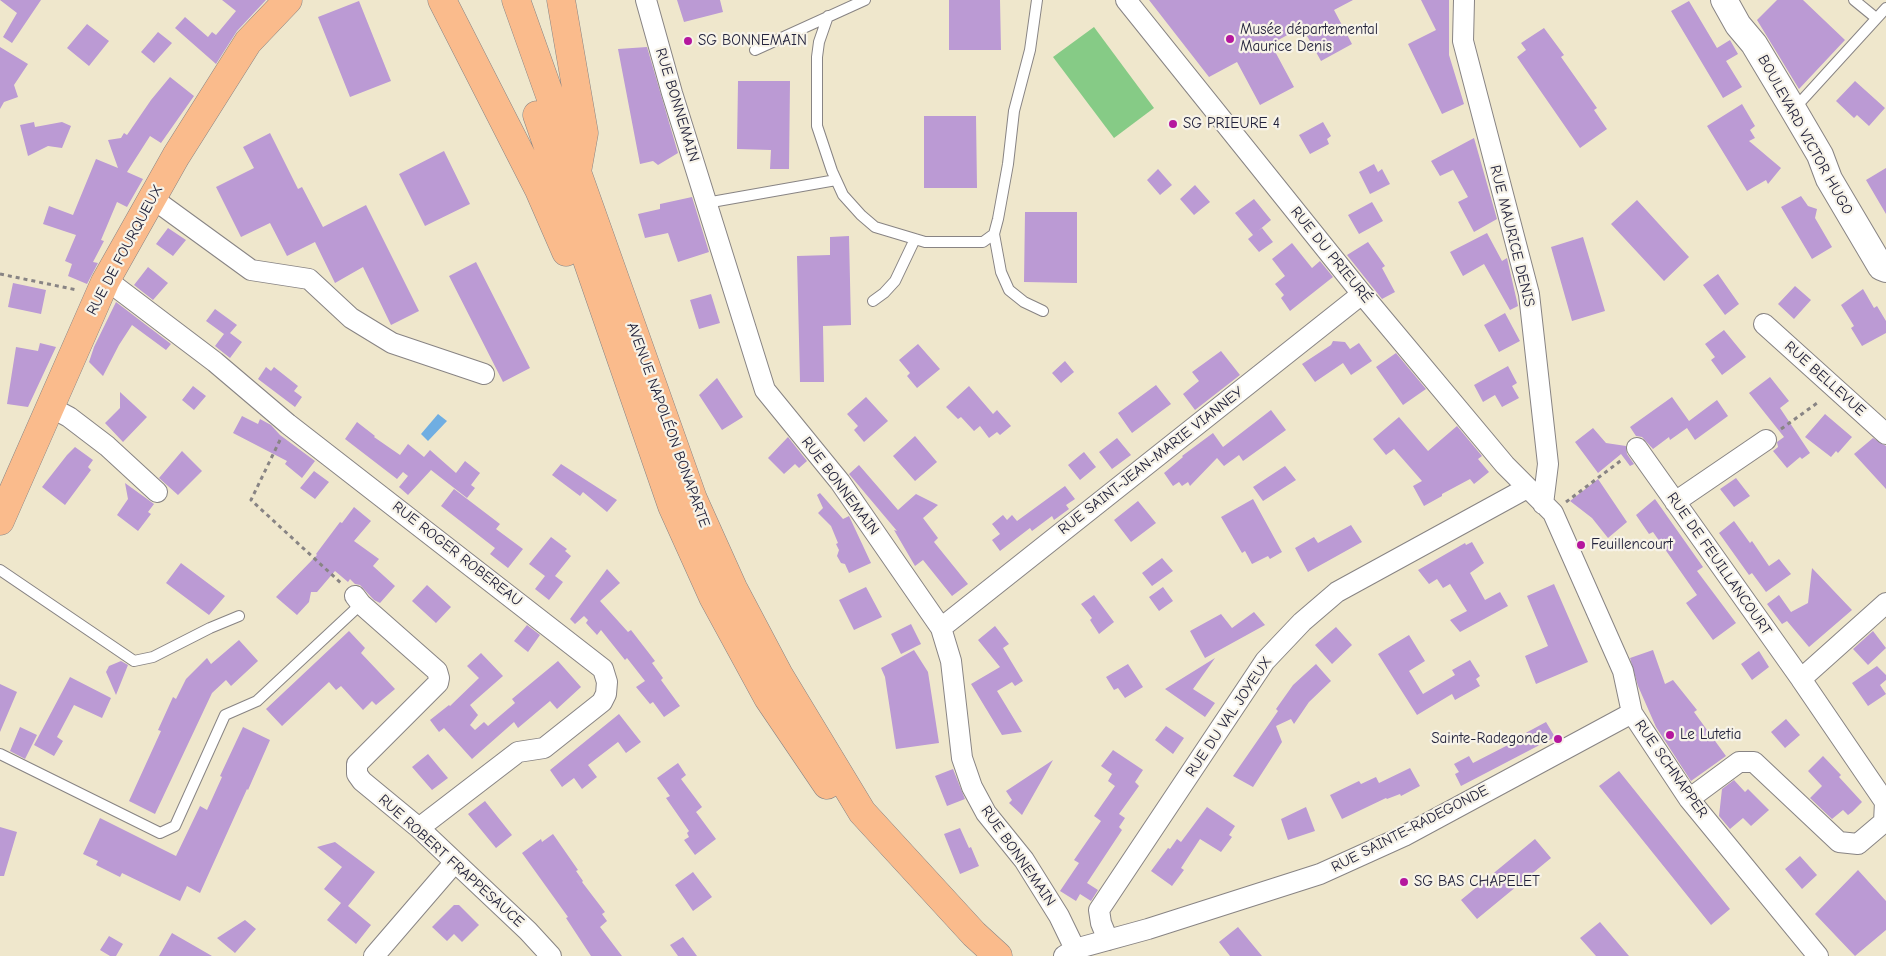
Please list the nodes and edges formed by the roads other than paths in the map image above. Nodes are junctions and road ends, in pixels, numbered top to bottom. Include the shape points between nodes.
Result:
1 (288, 0) edge
2 (442, 0) edge
3 (498, 0) edge
4 (516, 0) edge
5 (560, 0) edge
6 (646, 0) edge
7 (865, 0) edge
8 (1037, 0) edge
9 (1126, 0) edge
10 (1464, 0) edge
11 (1724, 0) edge
12 (1854, 0) edge
13 (1886, 8) edge
14 (828, 16) junction
15 (1876, 18) junction
16 (755, 50) dead end
17 (1794, 109) junction
18 (577, 173) junction
19 (836, 180) junction
20 (152, 198) junction
21 (706, 203) junction
22 (994, 234) junction
23 (915, 239) junction
24 (590, 271) junction
25 (1884, 271) edge
26 (102, 288) junction
27 (1362, 294) junction
28 (873, 301) dead end
29 (1043, 311) dead end
30 (1764, 324) dead end
31 (484, 374) dead end
32 (50, 407) junction
33 (1886, 434) edge
34 (1766, 440) road end
35 (1637, 448) road end
36 (1528, 488) junction
37 (157, 492) dead end
38 (1676, 502) junction
39 (1548, 509) junction
40 (0, 521) edge
41 (0, 570) edge
42 (358, 600) joint
43 (1886, 604) edge
44 (239, 616) dead end
45 (941, 628) junction
46 (1801, 680) junction
47 (1632, 713) junction
48 (0, 754) edge
49 (1690, 799) junction
50 (419, 828) junction
51 (455, 862) junction
52 (1108, 940) junction
53 (966, 942) edge
54 (1070, 952) edge
55 (374, 956) edge
56 (551, 956) edge
57 (998, 956) edge
58 (1818, 956) edge

1 - 20 main road, RUE DE FOURQUEUX via 248,42
2 - 24 main road via 539,190 572,265
3 - 24 main road, AVENUE NAPOLÉON BONAPARTE
4 - 18 main road, AVENUE NAPOLÉON BONAPARTE
5 - 18 main road via 584,133
6 - 21 street, RUE BONNEMAIN
7 - 14 lane
8 - 22 lane via 1030,50 1014,111 1008,164
9 - 27 street, RUE DU PRIEURÉ
10 - 39 street, RUE MAURICE DENIS via 1463,41 1529,294 1548,464
11 - 17 street, BOULEVARD VICTOR HUGO
12 - 15 lane
13 - 15 lane
14 - 16 lane
14 - 19 lane via 817,58 817,126
15 - 17 lane
17 - 25 street, BOULEVARD VICTOR HUGO via 1820,155 1829,179
18 - 53 main road, AVENUE NAPOLÉON BONAPARTE via 692,499 738,597 779,675 862,812
19 - 21 lane
19 - 23 lane via 843,195 875,227
20 - 26 main road, RUE DE FOURQUEUX
20 - 31 street via 251,270 309,280 351,318 392,343
21 - 45 street, RUE BONNEMAIN via 765,390 840,482
22 - 23 lane via 983,242 925,242
22 - 29 lane via 1001,272 1009,290
23 - 28 lane via 895,281
24 - 53 main road, AVENUE NAPOLÉON BONAPARTE via 672,506 713,597 768,698 815,769 878,853
26 - 32 main road, RUE DE FOURQUEUX
26 - 50 street, RUE ROGER ROBEREAU via 116,287 215,362 288,424 603,669 607,682 602,702 544,748 518,752
27 - 36 street, RUE DU PRIEURÉ via 1505,466
27 - 45 street, RUE SAINT-JEAN-MARIE VIANNEY
30 - 33 street, RUE BELLEVUE
32 - 37 street via 107,446
32 - 40 main road, RUE DE FOURQUEUX
34 - 38 street
35 - 38 street, RUE DE FEUILLANCOURT
36 - 39 street, RUE DU PRIEURÉ
36 - 52 street, RUE DU VAL JOYEUX via 1337,592 1302,622 1265,661 1099,910
38 - 46 street, RUE DE FEUILLANCOURT
39 - 47 street, RUE SCHNAPPER via 1623,671
41 - 44 lane via 134,661 153,657
42 - 48 lane via 257,701 225,716 176,826 160,833
42 - 50 street, RUE ROBERT FRAPPESAUCE via 437,671 439,678 438,684 357,764 357,774 362,781
43 - 46 street
45 - 54 street, RUE BONNEMAIN via 951,661 962,758 972,787 986,813 1024,860 1059,916
46 - 49 street, RUE DE FEUILLANCOURT via 1885,802 1884,822 1858,844 1839,842 1754,762 1739,762
47 - 49 street, RUE SCHNAPPER
47 - 52 street, RUE SAINTE-RADEGONDE via 1404,836 1320,874
49 - 58 street, RUE SCHNAPPER
50 - 51 street, RUE ROBERT FRAPPESAUCE
51 - 55 street
51 - 56 street, RUE ROBERT FRAPPESAUCE
52 - 54 street, RUE SAINTE-RADEGONDE
53 - 57 main road, AVENUE NAPOLÉON BONAPARTE

